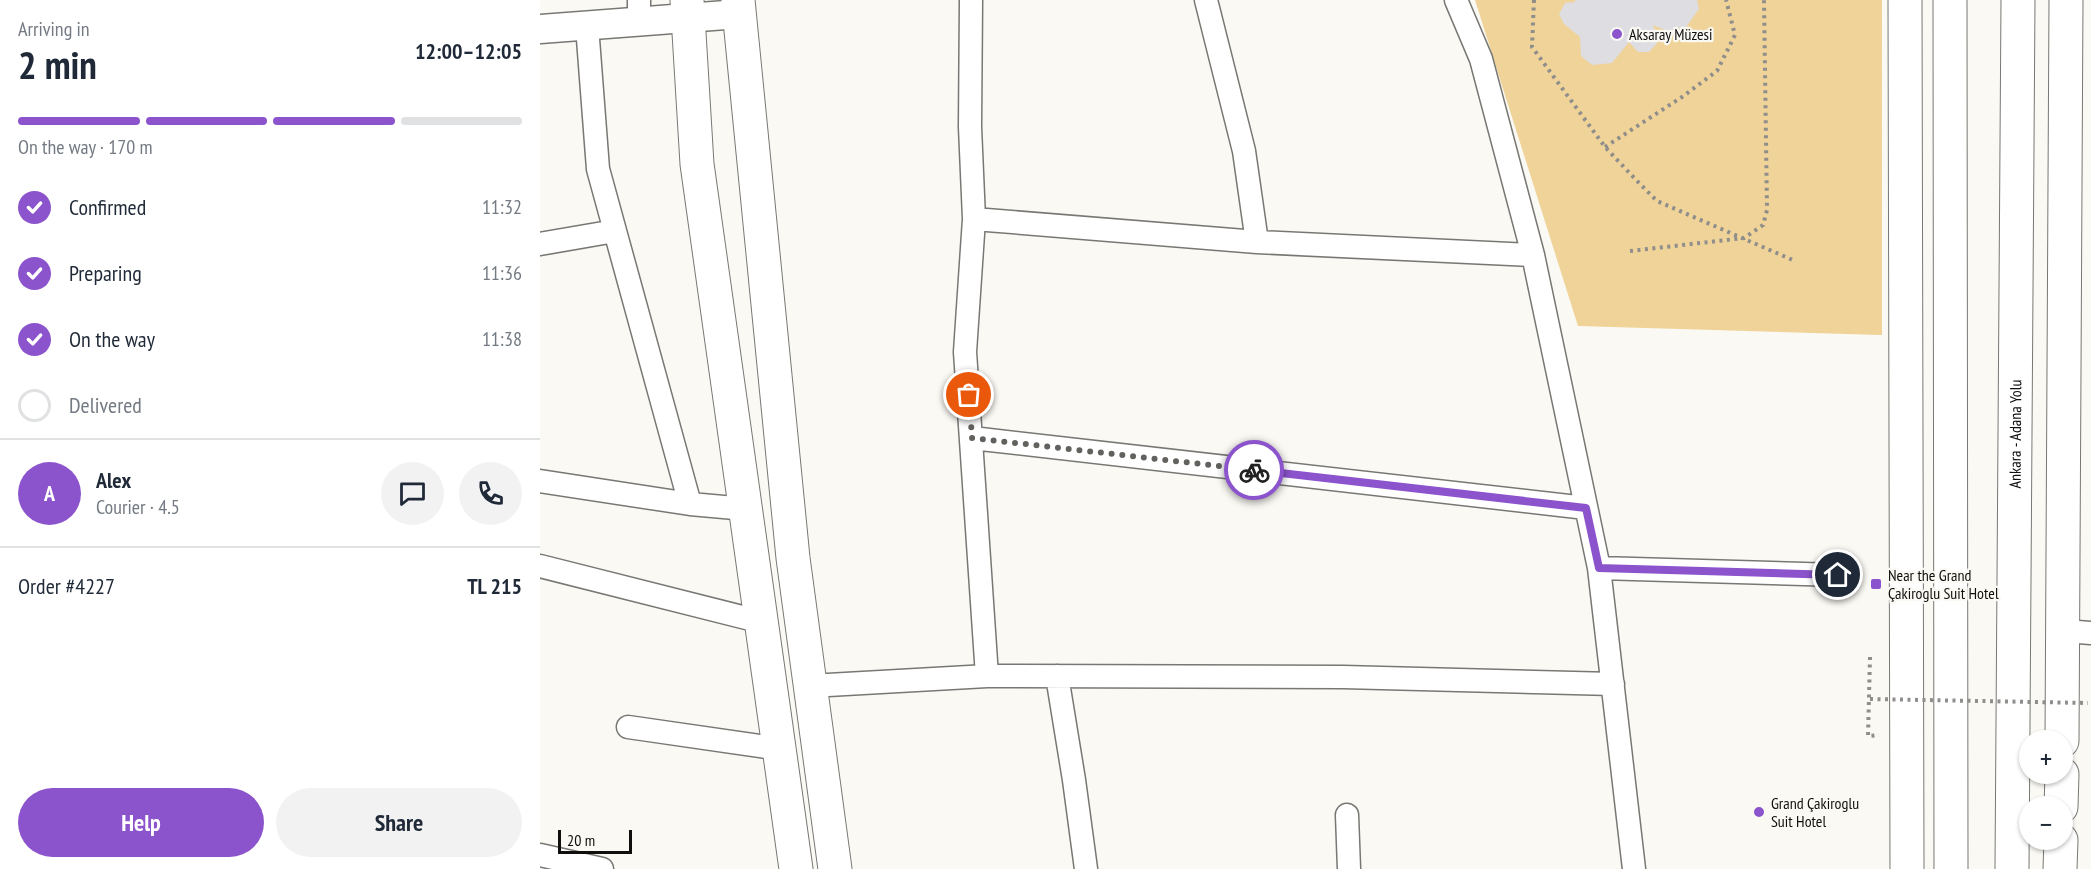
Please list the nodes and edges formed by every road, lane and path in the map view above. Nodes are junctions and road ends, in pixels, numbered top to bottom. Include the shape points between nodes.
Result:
1 (971, 0) edge
2 (1206, 0) edge
3 (1456, 0) edge
4 (1534, 0) edge
5 (1726, 0) edge
6 (1764, 0) edge
7 (1905, 0) edge
8 (1950, 0) edge
9 (2018, 0) edge
10 (2066, 0) edge
11 (738, 7) edge
12 (688, 9) edge
13 (639, 11) edge
14 (588, 26) junction
15 (540, 29) edge
16 (1605, 147) junction
17 (974, 219) junction
18 (615, 231) junction
19 (1744, 238) junction
20 (1257, 242) junction
21 (540, 244) edge
22 (1630, 251) dead end
23 (1533, 255) junction
24 (1795, 261) dead end
25 (972, 438) junction
26 (540, 482) edge
27 (690, 504) junction
28 (746, 508) junction
29 (1586, 508) junction
30 (540, 566) edge
31 (1599, 568) junction
32 (1838, 575) dead end
33 (762, 622) junction
34 (2077, 632) edge
35 (1870, 657) dead end
36 (987, 676) junction
37 (1057, 676) junction
38 (1612, 684) junction
39 (810, 686) junction
40 (1870, 699) junction
41 (2088, 704) dead end
42 (627, 727) dead end
43 (2064, 730) edge
44 (1868, 736) dead end
45 (780, 749) junction
46 (1347, 815) dead end
47 (2061, 850) edge
48 (540, 855) edge
49 (602, 869) edge
50 (796, 869) edge
51 (835, 869) edge
52 (1086, 869) edge
53 (1349, 869) edge
54 (1634, 869) edge
55 (1907, 869) edge
56 (1951, 869) edge
57 (2012, 869) edge
58 (2060, 869) edge

1 - 17 street
2 - 20 street via 1244,151
3 - 23 street via 1481,59
4 - 16 path via 1532,47
5 - 16 path via 1735,35 1717,71
6 - 19 path via 1767,210 1762,225
7 - 55 main road
8 - 56 main road
9 - 57 main road, Ankara - Adana Yolu
10 - 34 main road
11 - 12 street
11 - 39 main road via 793,558
12 - 13 street
12 - 28 main road via 697,164
13 - 14 street
14 - 15 street
14 - 18 street via 598,170
16 - 19 path via 1657,201
17 - 20 street
17 - 25 street via 965,351
18 - 21 street
18 - 27 street
19 - 22 path
19 - 24 path
20 - 23 street
23 - 29 street
25 - 29 street
25 - 36 street
26 - 27 street
27 - 28 street
28 - 33 main road
29 - 31 street
30 - 33 street
31 - 32 street
31 - 38 street
33 - 45 main road
34 - 43 main road
35 - 40 path
36 - 37 street
36 - 39 street
37 - 38 street via 1343,677
37 - 52 street
38 - 54 street
39 - 51 main road
40 - 41 path, bridge
40 - 44 path
42 - 45 street
45 - 50 main road
46 - 53 street
47 - 58 main road
48 - 49 street

